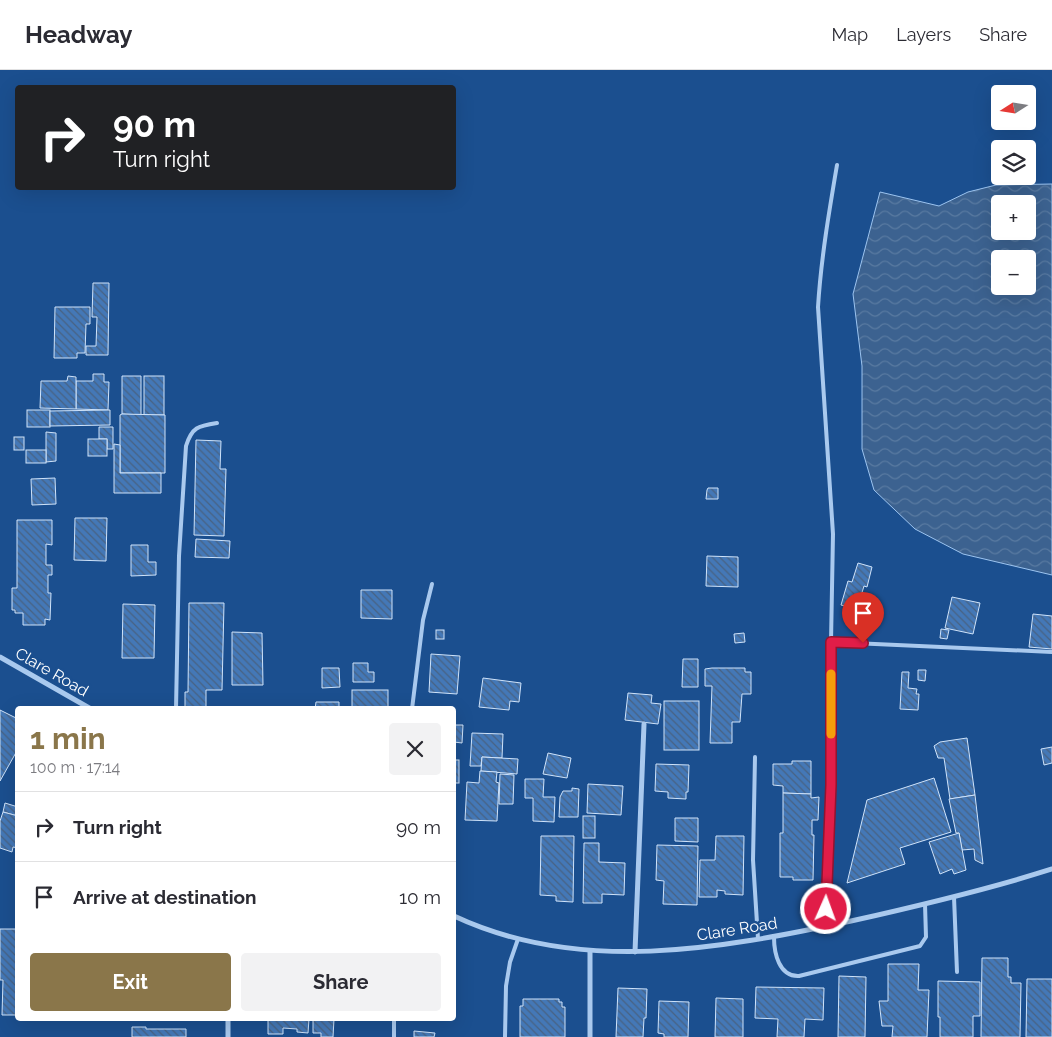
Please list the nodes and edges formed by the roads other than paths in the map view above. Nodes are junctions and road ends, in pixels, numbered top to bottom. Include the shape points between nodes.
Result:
1 (837, 164) dead end
2 (217, 424) dead end
3 (432, 584) dead end
4 (831, 642) junction
5 (1052, 652) edge
6 (0, 657) edge
7 (86, 706) edge
8 (176, 706) edge
9 (412, 706) edge
10 (644, 724) dead end
11 (755, 757) dead end
12 (1052, 869) edge
13 (954, 897) junction
14 (925, 904) junction
15 (456, 917) edge
16 (825, 926) junction
17 (774, 937) junction
18 (518, 939) junction
19 (758, 939) junction
20 (590, 951) junction
21 (635, 952) junction
22 (957, 972) dead end
23 (228, 1021) edge
24 (394, 1021) edge
25 (228, 1037) edge
26 (394, 1037) edge
27 (505, 1037) edge
28 (590, 1037) edge

1 - 4 lane via 818,307 833,534
2 - 8 lane via 196,428 186,446 179,556
3 - 9 lane via 423,620
4 - 5 lane
4 - 16 lane via 831,785
6 - 7 street, Clare Road
10 - 21 street
11 - 19 lane via 753,860
12 - 13 street, Clare Road
13 - 14 street, Clare Road
13 - 22 lane
14 - 16 street, Clare Road
14 - 17 lane via 926,937 920,946 799,976 788,974 781,967 774,949
15 - 18 street, Clare Road
16 - 17 street, Clare Road
17 - 19 street, Clare Road
18 - 20 street, Clare Road
18 - 27 lane via 506,986
19 - 21 street, Clare Road via 696,949
20 - 21 street, Clare Road
20 - 28 street
23 - 25 street
24 - 26 lane

